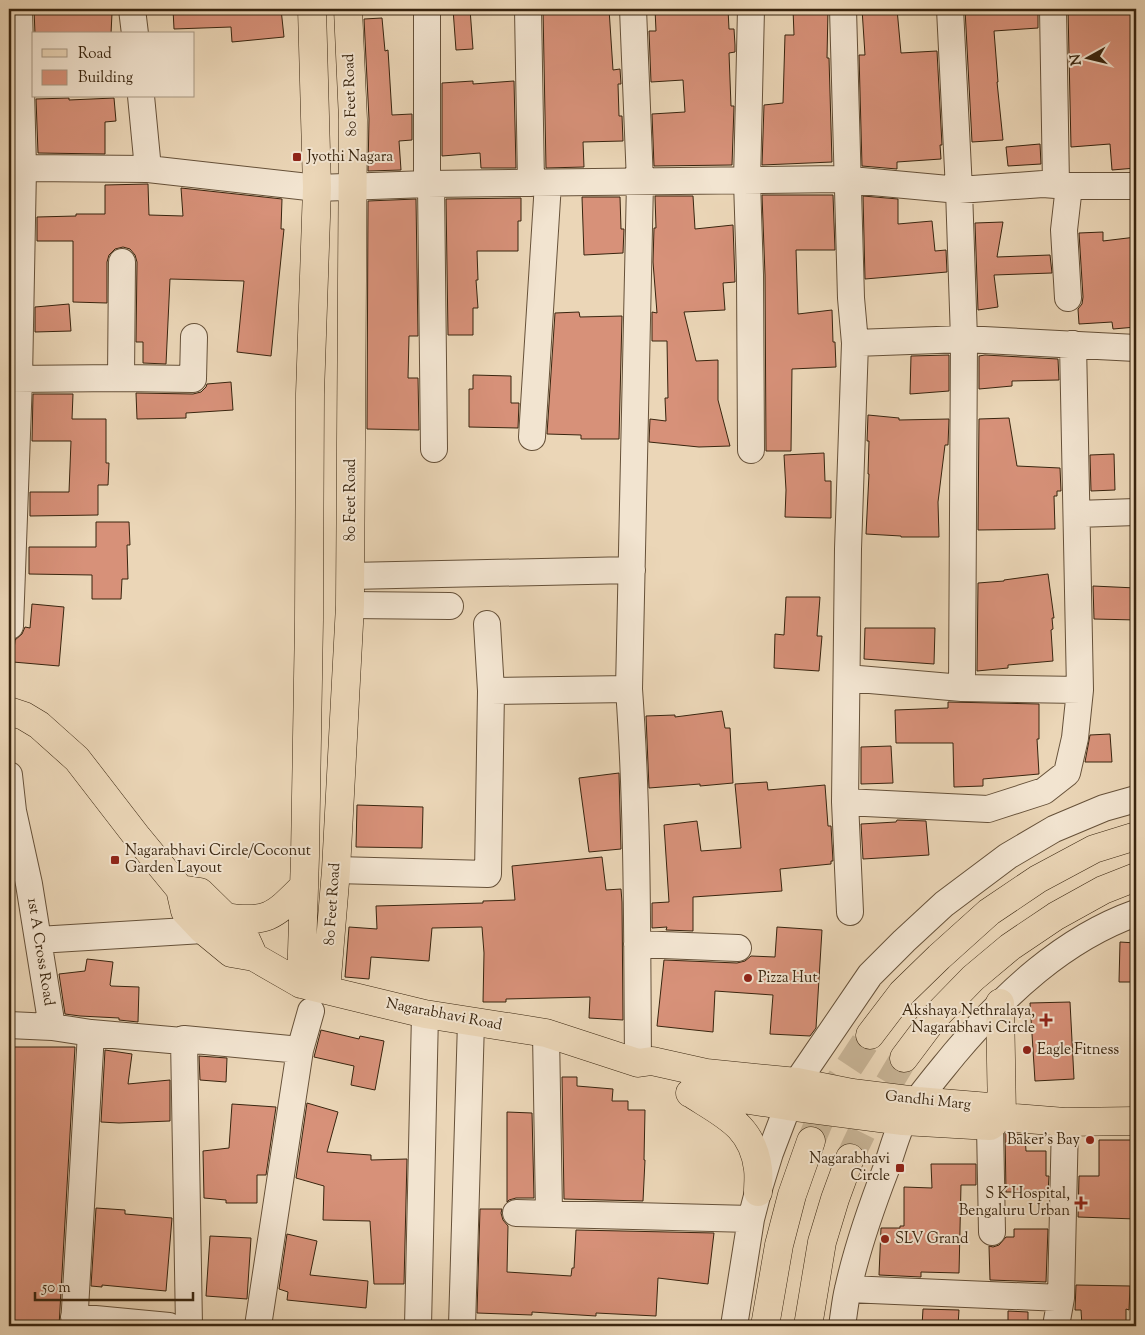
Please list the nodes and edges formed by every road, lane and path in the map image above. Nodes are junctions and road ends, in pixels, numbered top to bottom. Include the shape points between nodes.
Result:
1 (19, 9) edge
2 (132, 9) edge
3 (312, 9) edge
4 (348, 9) edge
5 (427, 9) edge
6 (528, 9) edge
7 (633, 9) edge
8 (752, 9) edge
9 (843, 9) edge
10 (950, 9) edge
11 (1053, 9) edge
12 (135, 32) edge
13 (141, 98) edge
14 (16, 168) edge
15 (148, 169) junction
16 (848, 179) junction
17 (747, 181) junction
18 (640, 182) junction
19 (540, 183) junction
20 (429, 184) junction
21 (1063, 185) junction
22 (352, 186) junction
23 (1136, 186) edge
24 (317, 188) junction
25 (959, 190) junction
26 (122, 262) dead end
27 (1068, 298) dead end
28 (194, 338) dead end
29 (964, 340) junction
30 (855, 343) junction
31 (1073, 344) junction
32 (1136, 348) edge
33 (121, 378) junction
34 (14, 379) edge
35 (532, 437) dead end
36 (434, 449) dead end
37 (751, 450) dead end
38 (1136, 512) edge
39 (1078, 514) junction
40 (632, 570) junction
41 (350, 576) junction
42 (350, 606) junction
43 (450, 606) dead end
44 (487, 624) dead end
45 (10, 626) edge
46 (847, 678) junction
47 (962, 688) junction
48 (629, 689) junction
49 (1080, 690) junction
50 (490, 691) junction
51 (9, 710) edge
52 (9, 775) edge
53 (1136, 799) edge
54 (845, 802) junction
55 (1136, 836) edge
56 (336, 870) junction
57 (1136, 877) edge
58 (304, 886) junction
59 (850, 912) dead end
60 (1136, 913) edge
61 (214, 924) junction
62 (38, 940) junction
63 (637, 944) junction
64 (738, 948) dead end
65 (313, 995) junction
66 (1000, 1003) junction
67 (425, 1014) junction
68 (471, 1022) junction
69 (9, 1025) edge
70 (52, 1027) junction
71 (546, 1033) junction
72 (91, 1034) junction
73 (870, 1036) tunnel mouth
74 (184, 1039) junction
75 (300, 1050) junction
76 (904, 1058) tunnel mouth
77 (638, 1062) junction
78 (690, 1093) junction
79 (793, 1094) junction
80 (910, 1111) junction
81 (996, 1121) junction
82 (1136, 1121) edge
83 (1065, 1122) junction
84 (811, 1141) tunnel mouth
85 (850, 1158) tunnel mouth
86 (758, 1192) junction
87 (516, 1213) dead end
88 (549, 1213) junction
89 (751, 1219) junction
90 (992, 1232) dead end
91 (848, 1290) junction
92 (1061, 1298) junction
93 (74, 1322) edge
94 (170, 1326) edge
95 (189, 1326) edge
96 (258, 1326) edge
97 (418, 1326) edge
98 (462, 1326) edge
99 (734, 1326) edge
100 (765, 1326) edge
101 (808, 1326) edge
102 (842, 1326) edge
103 (1056, 1326) edge

1 - 14 street
2 - 12 street
3 - 24 main road, 80 Feet Road
4 - 22 main road, 80 Feet Road
5 - 20 street
6 - 19 street
7 - 18 street
8 - 17 street
9 - 16 street
10 - 25 street
11 - 21 street
13 - 15 street
14 - 15 street
14 - 34 street
15 - 24 street
16 - 17 street
16 - 25 street
16 - 30 street
17 - 18 street
17 - 37 street
18 - 19 street
18 - 40 street
19 - 20 street
19 - 35 street
20 - 22 street
20 - 36 street
21 - 23 street
21 - 25 street
21 - 27 street
22 - 24 street
22 - 41 main road, 80 Feet Road
24 - 58 main road, 80 Feet Road via 310,394
25 - 29 street
26 - 33 street
28 - 33 street via 193,379
29 - 30 street
29 - 31 street
29 - 47 street
30 - 46 street
31 - 32 street
31 - 39 street
33 - 34 street
34 - 45 street
38 - 39 street
39 - 49 street
40 - 41 street
40 - 48 street
41 - 42 main road, 80 Feet Road
42 - 43 street
42 - 56 main road, 80 Feet Road
44 - 50 street
46 - 47 street
46 - 54 street
47 - 49 street
48 - 50 street
48 - 63 street
49 - 54 street via 1067,773 1044,791 988,809
50 - 56 street via 488,874
51 - 61 main road, Nagarabhavi Road via 39,725 78,759 180,889 185,910
52 - 62 street, 1st A Cross Road
53 - 79 street via 1104,808 1054,829 1008,856 944,904 870,975
54 - 59 street
55 - 73 main road via 1094,849 1038,879 989,912 902,993
56 - 65 main road, 80 Feet Road
57 - 76 main road via 1103,890 1056,916 1010,947 934,1018
58 - 61 main road via 265,918
58 - 65 main road, 80 Feet Road
60 - 66 street via 1082,938
61 - 62 street
61 - 65 main road, Nagarabhavi Road via 231,954 254,957
62 - 70 street, 1st A Cross Road
63 - 64 street
63 - 77 street
65 - 67 main road, Nagarabhavi Road
65 - 75 street
66 - 80 street
66 - 81 main road
67 - 68 main road, Nagarabhavi Road
67 - 97 street
68 - 71 main road, Nagarabhavi Road
68 - 98 street
69 - 70 street, 1st A Cross Road
70 - 72 street
71 - 77 main road, Nagarabhavi Road
71 - 88 street
72 - 74 street
72 - 93 street
74 - 75 street
74 - 95 street
75 - 96 street
77 - 78 main road via 650,1073
77 - 79 main road via 652,1061
78 - 79 main road
78 - 86 main road via 742,1128 756,1155
79 - 80 main road
79 - 80 main road, Gandhi Marg via 852,1093
79 - 86 street
80 - 81 main road, Gandhi Marg via 989,1108
80 - 91 street via 866,1224
81 - 83 main road, Gandhi Marg
81 - 90 street
82 - 83 main road, Gandhi Marg
83 - 92 street
84 - 100 main road via 779,1245
85 - 101 main road via 822,1242
86 - 89 street
87 - 88 street
88 - 89 street
89 - 99 street
91 - 92 street
91 - 102 street
92 - 103 street
93 - 94 street

